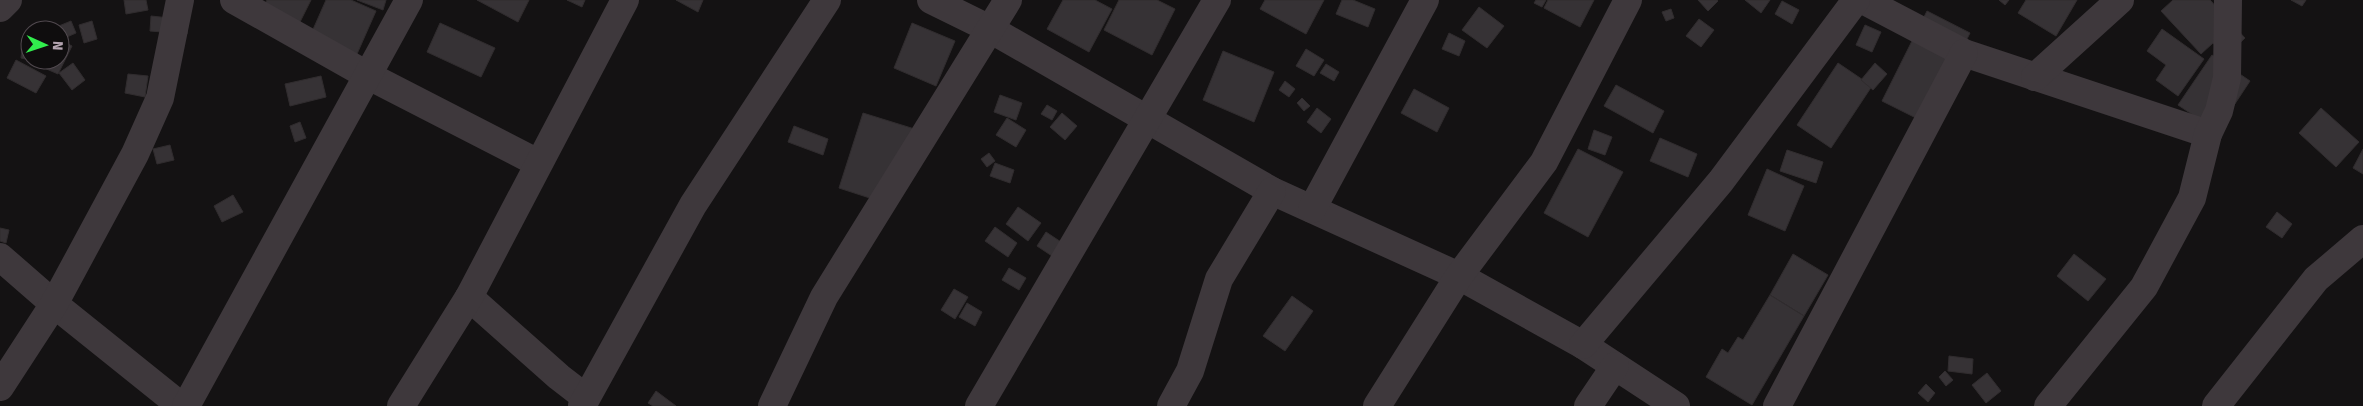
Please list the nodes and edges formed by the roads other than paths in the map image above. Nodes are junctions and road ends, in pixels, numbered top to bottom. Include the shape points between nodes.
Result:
1 (8, 0) edge
2 (180, 0) edge
3 (234, 0) edge
4 (409, 0) edge
5 (625, 0) edge
6 (827, 0) edge
7 (931, 0) edge
8 (1008, 0) edge
9 (1217, 0) edge
10 (1425, 0) edge
11 (1628, 0) edge
12 (1856, 0) edge
13 (1863, 0) edge
14 (2120, 0) edge
15 (2228, 0) edge
16 (0, 8) edge
17 (990, 29) junction
18 (1964, 53) junction
19 (367, 75) junction
20 (2035, 77) junction
21 (1146, 118) junction
22 (2208, 134) junction
23 (538, 163) junction
24 (1272, 191) junction
25 (1312, 209) junction
26 (2363, 239) edge
27 (0, 257) edge
28 (1459, 276) junction
29 (468, 297) junction
30 (54, 304) junction
31 (1583, 345) junction
32 (1615, 366) junction
33 (0, 387) edge
34 (584, 402) edge
35 (181, 406) edge
36 (186, 406) edge
37 (401, 406) edge
38 (772, 406) edge
39 (979, 406) edge
40 (1171, 406) edge
41 (1377, 406) edge
42 (1588, 406) edge
43 (1676, 406) edge
44 (1777, 406) edge
45 (2048, 406) edge
46 (2216, 406) edge

1 - 16 street
2 - 30 street via 160,98 135,154
3 - 19 street
4 - 19 street
5 - 23 street
6 - 34 street via 693,205
7 - 17 street
8 - 17 street
9 - 21 street
10 - 25 street
11 - 28 street via 1544,162
12 - 31 street via 1721,181
13 - 18 street
14 - 20 street
15 - 22 street via 2227,78 2219,111
17 - 21 street
17 - 38 street via 824,297
18 - 20 street
18 - 44 street
19 - 23 street
19 - 36 street
20 - 22 street
21 - 24 street
21 - 39 street
22 - 45 street via 2192,198 2144,287
23 - 29 street
24 - 25 street
24 - 40 street via 1219,279 1190,371
25 - 28 street
26 - 46 street via 2316,279
27 - 30 street
28 - 31 street
28 - 41 street
29 - 34 street
29 - 37 street
30 - 33 street
30 - 35 street
31 - 32 street
32 - 42 street
32 - 43 street

